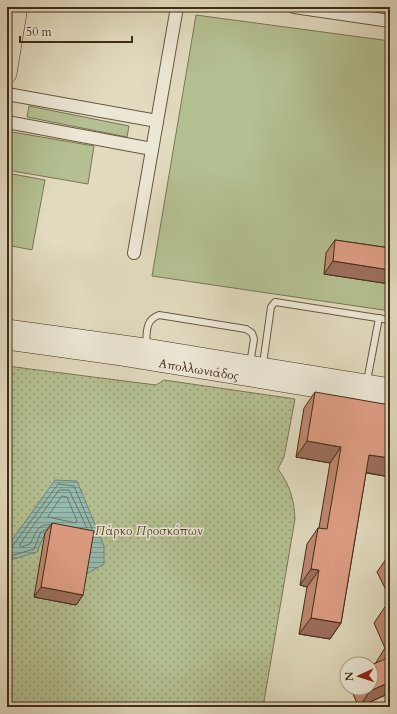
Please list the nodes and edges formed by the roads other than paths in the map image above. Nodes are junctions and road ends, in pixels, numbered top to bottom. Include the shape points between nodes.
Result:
1 (18, 7) edge
2 (177, 7) edge
3 (294, 7) edge
4 (313, 8) edge
5 (390, 21) edge
6 (7, 74) edge
7 (7, 94) edge
8 (157, 121) junction
9 (7, 122) edge
10 (152, 149) junction
11 (134, 253) dead end
12 (378, 318) junction
13 (390, 320) edge
14 (7, 328) edge
15 (7, 341) edge
16 (144, 354) junction
17 (255, 372) junction
18 (390, 387) edge
19 (365, 390) junction
20 (390, 401) edge

1 - 6 main road
2 - 8 street
3 - 4 street
4 - 5 street
7 - 8 street
8 - 10 street
9 - 10 street
10 - 11 street
12 - 13 lane
12 - 17 lane via 275,302 271,307
12 - 19 lane
14 - 16 main road, Απολλωνιάδος
15 - 16 main road, Απολλωνιάδος
16 - 17 main road, Απολλωνιάδος
16 - 17 lane via 149,321 158,315 246,329 252,333 254,339
17 - 19 main road, Απολλωνιάδος
18 - 19 main road, Απολλωνιάδος
19 - 20 main road, Απολλωνιάδος

